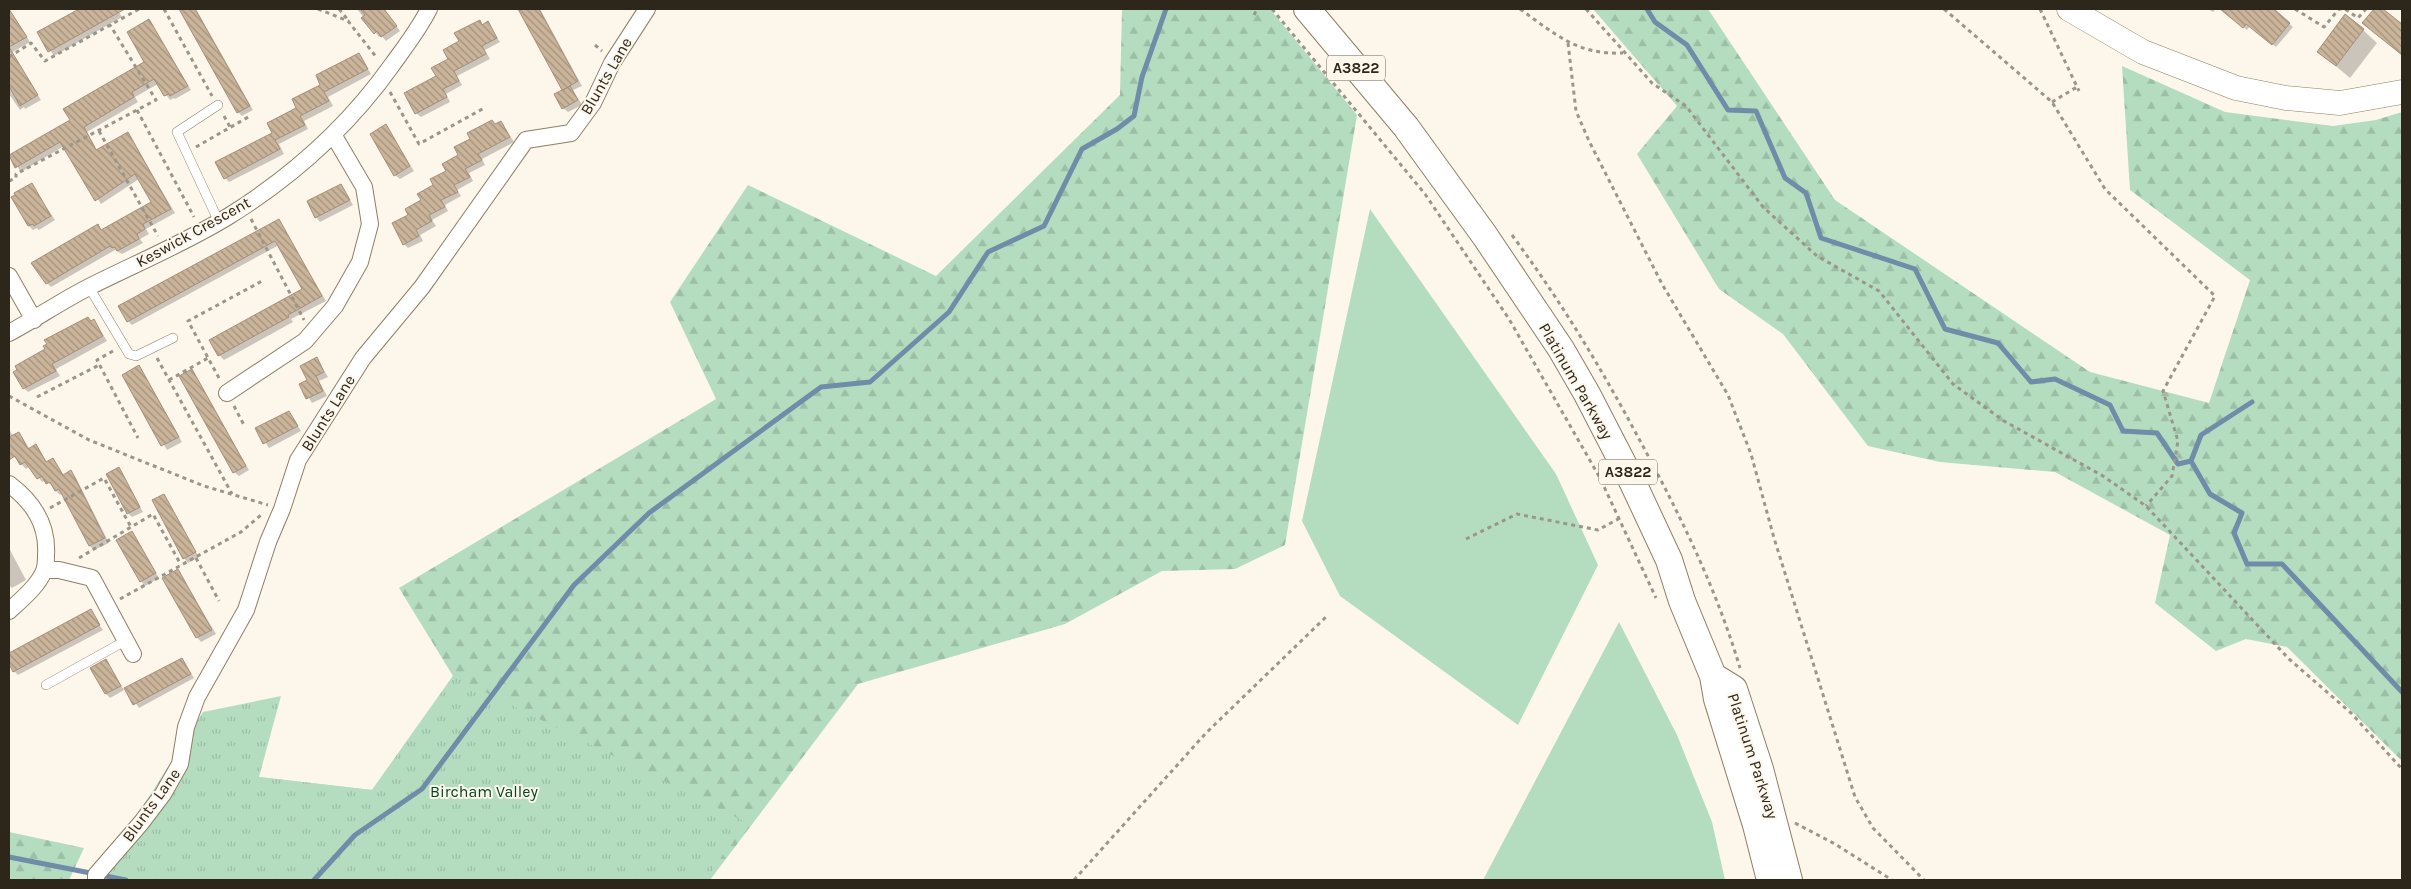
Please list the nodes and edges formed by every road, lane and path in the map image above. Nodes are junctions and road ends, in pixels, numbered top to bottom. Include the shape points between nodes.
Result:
1 (139, 9) edge
2 (164, 9) edge
3 (318, 9) edge
4 (339, 9) edge
5 (429, 9) edge
6 (646, 9) edge
7 (1257, 9) edge
8 (1272, 9) edge
9 (1307, 9) edge
10 (1520, 9) edge
11 (1586, 9) edge
12 (1944, 9) edge
13 (2040, 9) edge
14 (2069, 9) edge
15 (2295, 9) edge
16 (2366, 9) edge
17 (1254, 15) dead end
18 (348, 21) junction
19 (110, 25) junction
20 (1568, 43) junction
21 (1624, 53) junction
22 (9, 57) edge
23 (385, 75) junction
24 (2077, 87) junction
25 (2079, 91) dead end
26 (2402, 92) edge
27 (2052, 102) junction
28 (218, 105) junction
29 (486, 107) dead end
30 (137, 110) junction
31 (250, 116) dead end
32 (230, 127) junction
33 (98, 130) junction
34 (334, 136) junction
35 (186, 152) junction
36 (9, 181) edge
37 (219, 222) junction
38 (253, 224) dead end
39 (201, 231) junction
40 (166, 250) junction
41 (9, 276) edge
42 (264, 280) dead end
43 (89, 287) junction
44 (34, 320) junction
45 (9, 333) edge
46 (311, 334) junction
47 (174, 338) dead end
48 (124, 344) junction
49 (152, 349) junction
50 (208, 358) junction
51 (99, 365) junction
52 (169, 380) junction
53 (227, 393) junction
54 (9, 396) edge
55 (37, 397) dead end
56 (245, 427) dead end
57 (138, 438) dead end
58 (9, 484) edge
59 (232, 494) junction
60 (2146, 506) junction
61 (39, 515) junction
62 (1620, 518) junction
63 (131, 527) junction
64 (1466, 539) dead end
65 (196, 558) junction
66 (181, 565) junction
67 (52, 570) junction
68 (1657, 600) dead end
69 (219, 601) dead end
70 (107, 606) junction
71 (9, 611) edge
72 (1328, 615) dead end
73 (129, 647) joint
74 (1713, 676) junction
75 (46, 685) dead end
76 (2402, 769) edge
77 (1792, 822) dead end
78 (96, 880) edge
79 (1074, 880) edge
80 (1770, 880) edge
81 (1789, 880) edge
82 (1892, 880) edge
83 (1924, 880) edge

1 - 19 path
2 - 28 path
3 - 18 path
4 - 18 path
5 - 23 street, Keswick Crescent
6 - 78 street, Blunts Lane via 612,63 593,103 571,133 526,140 422,287 363,358 298,460 246,610 197,697 186,727 180,764 163,794 96,875
7 - 17 path
8 - 62 path via 1425,194 1509,319
9 - 74 main road, Platinum Parkway / A3822 via 1406,126 1561,349 1633,483 1669,560
10 - 20 path
11 - 21 path
12 - 27 path
13 - 24 path
14 - 26 main road via 2143,52 2236,88 2286,98 2340,103
15 - 16 path via 2324,27 2339,10 2345,9 2358,18
18 - 23 path
19 - 22 path via 44,61 31,43
19 - 30 path via 156,100
20 - 21 path via 1601,54
20 - 83 path via 1576,111 1589,141 1662,284 1728,395 1751,454 1855,797 1873,828
21 - 60 path via 1652,83 1686,106 1763,207 1817,256 1879,291 1953,384 2004,421 2103,476
23 - 29 path via 419,144
23 - 34 street, Keswick Crescent
24 - 25 path
24 - 27 path
27 - 60 path via 2105,189 2215,296 2163,391 2178,441 2172,476
28 - 32 path
28 - 35 lane via 177,132
30 - 33 path
30 - 39 path
31 - 32 path
32 - 35 path
33 - 36 path via 16,174 16,178
33 - 40 path
34 - 37 street, Keswick Crescent via 279,182
34 - 46 street via 364,187 370,224 360,262 335,306
35 - 37 lane
37 - 39 street, Keswick Crescent
38 - 46 path
39 - 40 street, Keswick Crescent
40 - 43 street, Keswick Crescent
41 - 44 street
42 - 50 path via 188,321
43 - 44 street, Keswick Crescent
43 - 48 lane
44 - 45 street, Keswick Crescent
46 - 53 street
47 - 49 lane
48 - 49 lane via 129,354 136,356
48 - 51 path via 97,360
49 - 52 path
50 - 52 path
50 - 53 path
51 - 55 path
51 - 57 path
52 - 59 path
53 - 56 path
54 - 59 path via 89,440
58 - 61 street
59 - 65 path via 272,506 241,532
60 - 76 path via 2289,659 2351,713
61 - 63 path via 104,478
61 - 67 street
62 - 64 path via 1598,530 1517,514
62 - 68 path
63 - 66 path via 153,514
63 - 67 path
65 - 66 path
65 - 69 path
66 - 70 path
67 - 70 street via 92,578
67 - 71 street
70 - 73 street
72 - 79 path via 1206,733
73 - 75 lane
74 - 80 main road, A3822 via 1717,700
74 - 81 main road, Platinum Parkway via 1734,689 1760,769
77 - 82 path via 1835,844

